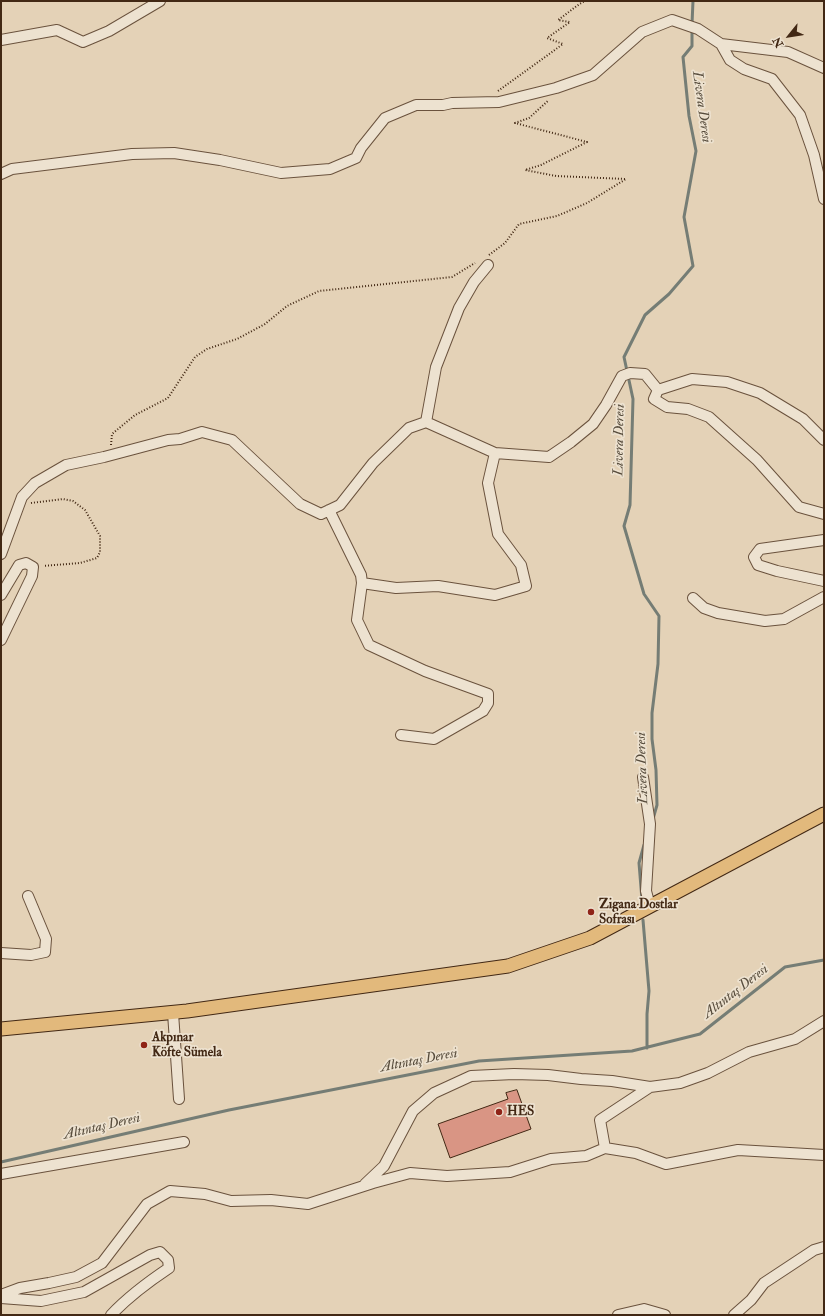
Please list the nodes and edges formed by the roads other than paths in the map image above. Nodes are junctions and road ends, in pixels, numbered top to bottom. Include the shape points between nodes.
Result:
1 (160, 1) edge
2 (1, 40) edge
3 (721, 44) junction
4 (824, 68) edge
5 (1, 174) edge
6 (824, 199) edge
7 (484, 261) road end
8 (658, 390) junction
9 (426, 422) junction
10 (824, 440) edge
11 (495, 453) junction
12 (329, 510) junction
13 (824, 514) edge
14 (824, 540) edge
15 (1, 554) edge
16 (824, 581) edge
17 (362, 583) junction
18 (1, 595) edge
19 (824, 597) edge
20 (693, 598) dead end
21 (1, 640) edge
22 (401, 735) dead end
23 (643, 777) dead end
24 (824, 814) edge
25 (28, 896) dead end
26 (650, 906) junction
27 (1, 953) edge
28 (173, 1013) junction
29 (824, 1020) edge
30 (7, 1028) edge
31 (650, 1087) junction
32 (179, 1099) dead end
33 (184, 1142) dead end
34 (605, 1148) junction
35 (824, 1154) edge
36 (1, 1174) edge
37 (364, 1186) junction
38 (824, 1247) edge
39 (1, 1296) edge
40 (111, 1315) edge
41 (618, 1315) edge
42 (665, 1315) edge
43 (734, 1315) edge

1 - 2 street via 109,31 82,42 58,30
3 - 4 street via 788,52
3 - 5 street via 698,29 672,20 642,32 593,75 556,88 499,102 416,105 385,118 356,158 330,169 282,173 220,160 167,154 132,154 12,168
3 - 6 street via 730,60 744,70 772,79 800,115 814,155
7 - 9 street via 459,308 436,367
8 - 10 street via 692,379 727,382 760,393 804,419
8 - 11 street via 645,374 630,373 622,376 593,424 549,457
8 - 13 street via 654,399 667,407 688,409 709,417 757,460 799,507
9 - 11 street
9 - 12 street via 409,428 372,463 340,505
11 - 17 street via 488,483 498,534 521,565 526,586 495,595 438,586 396,588
12 - 15 street via 321,514 300,504 232,440 202,432 66,465 35,483 22,497
12 - 17 street via 361,575
14 - 16 street via 760,549 754,558 758,565
17 - 22 street via 356,620 369,645 425,671 488,694 488,703 482,711 434,739
18 - 21 street via 19,565 26,563 33,567 32,576
19 - 20 street via 784,619 765,621 718,613 704,608
23 - 26 street via 650,824 646,891
24 - 26 main road
25 - 27 street via 46,939 45,952 32,955
26 - 28 main road via 590,938 508,966
28 - 30 main road
28 - 32 street
29 - 31 street via 795,1039 749,1052 708,1073 680,1083
31 - 34 street via 600,1120
31 - 37 street via 548,1075 472,1076 434,1093 413,1111 384,1166
33 - 36 street
34 - 35 street via 636,1153 666,1164 738,1150
34 - 37 street via 586,1156 551,1159 510,1172 447,1176 410,1173
37 - 39 street via 308,1204 271,1200 231,1201 205,1194 170,1191 147,1204 102,1263 76,1277 20,1288
38 - 43 street via 814,1250 764,1283 751,1300
39 - 40 street via 41,1301 84,1292 150,1255 160,1252 168,1260 169,1268 148,1281
41 - 42 street via 644,1309

